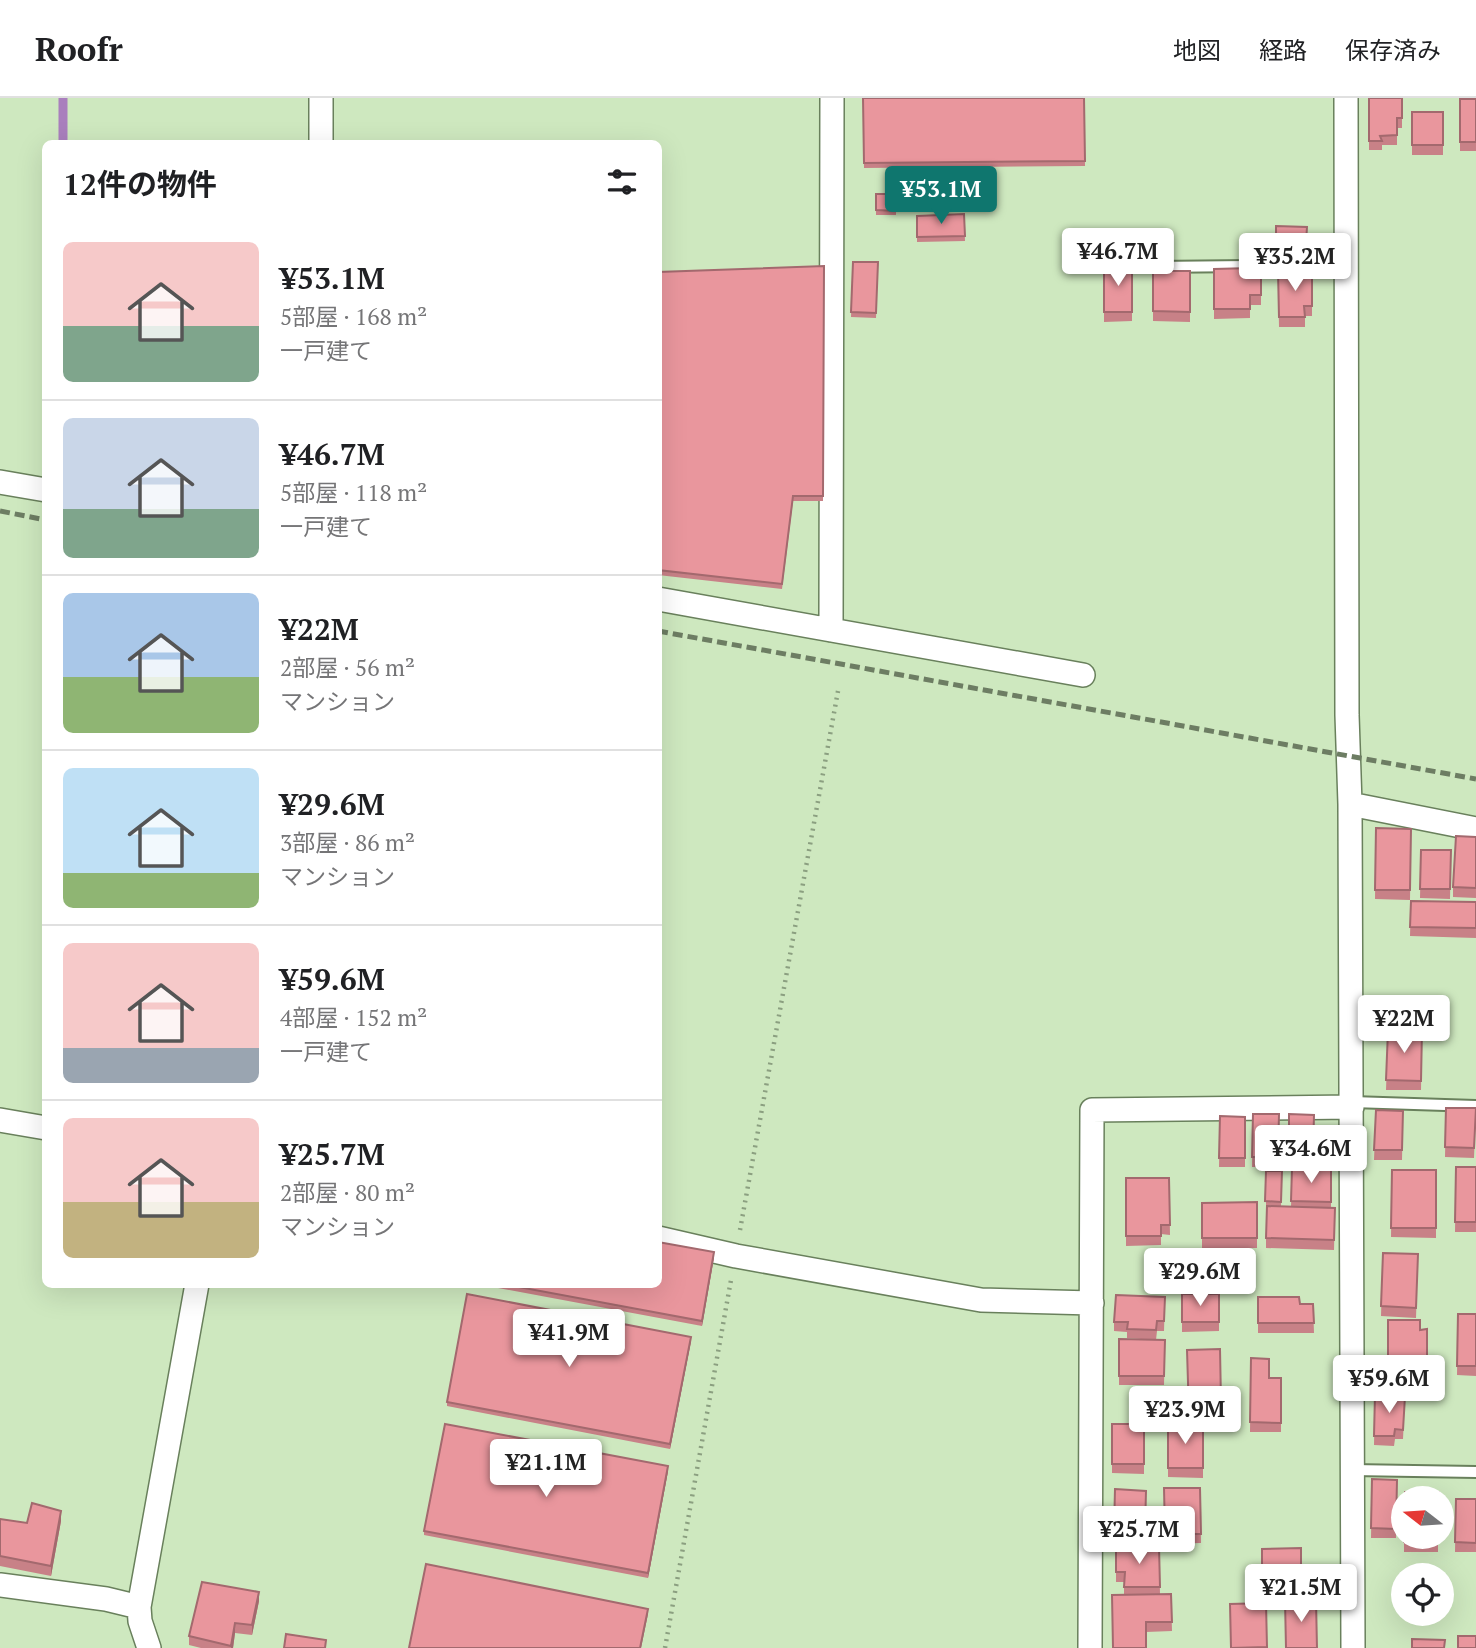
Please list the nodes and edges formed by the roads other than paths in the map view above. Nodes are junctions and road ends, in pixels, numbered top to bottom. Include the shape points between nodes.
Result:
1 (321, 98) edge
2 (832, 98) edge
3 (1346, 98) edge
4 (321, 140) edge
5 (1346, 265) junction
6 (1153, 267) dead end
7 (0, 482) edge
8 (42, 489) edge
9 (662, 600) edge
10 (831, 630) junction
11 (1083, 675) dead end
12 (1350, 804) junction
13 (1476, 829) edge
14 (1352, 1104) junction
15 (1476, 1106) edge
16 (0, 1120) edge
17 (42, 1127) edge
18 (662, 1239) edge
19 (196, 1288) edge
20 (1092, 1303) junction
21 (1352, 1470) junction
22 (1476, 1472) edge
23 (0, 1585) edge
24 (139, 1607) junction
25 (149, 1648) edge
26 (1090, 1648) edge
27 (1353, 1648) edge

1 - 4 street
2 - 10 street
3 - 5 street
5 - 6 lane
5 - 12 street
7 - 8 street
9 - 10 street
10 - 11 street
12 - 13 street
12 - 14 street
14 - 15 lane
14 - 20 street via 1092,1110
14 - 21 street
16 - 17 street
18 - 20 street via 981,1300
19 - 24 street
20 - 26 street
21 - 22 lane
21 - 27 street
23 - 24 street
24 - 25 street

